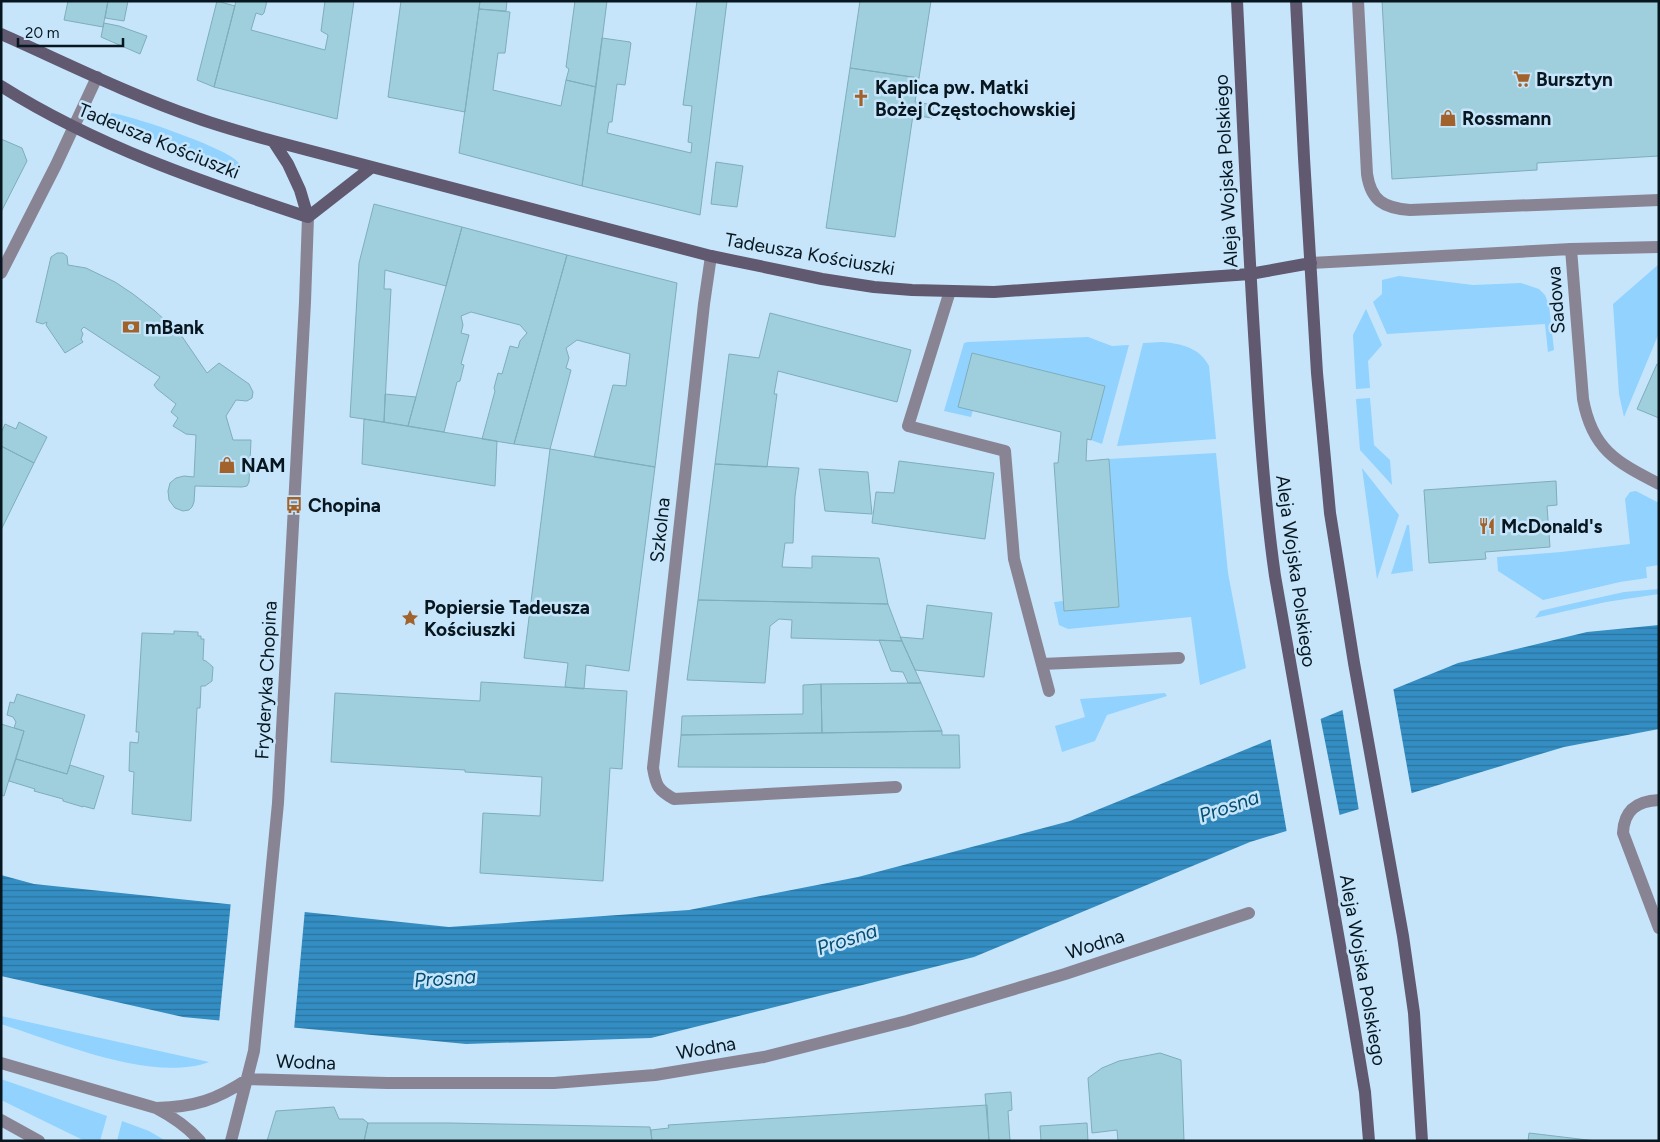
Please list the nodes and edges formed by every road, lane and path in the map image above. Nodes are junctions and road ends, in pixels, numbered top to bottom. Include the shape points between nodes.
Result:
1 (1237, 1) edge
2 (1296, 1) edge
3 (1358, 1) edge
4 (1, 34) edge
5 (97, 77) junction
6 (1, 86) edge
7 (74, 127) junction
8 (273, 142) junction
9 (372, 167) junction
10 (1659, 200) edge
11 (308, 217) junction
12 (1659, 247) edge
13 (1571, 249) junction
14 (711, 256) junction
15 (1310, 263) junction
16 (1, 273) edge
17 (1250, 274) junction
18 (950, 292) junction
19 (1659, 484) edge
20 (1179, 658) dead end
21 (1042, 664) junction
22 (1049, 691) dead end
23 (896, 787) dead end
24 (1659, 800) edge
25 (1248, 913) dead end
26 (1659, 928) edge
27 (1, 1063) edge
28 (248, 1079) junction
29 (156, 1108) junction
30 (1, 1120) edge
31 (39, 1141) edge
32 (200, 1141) edge
33 (231, 1141) edge
34 (1370, 1141) edge
35 (1422, 1141) edge

1 - 17 main road, Aleja Wojska Polskiego
2 - 15 main road, Aleja Wojska Polskiego
3 - 10 street via 1367,174 1374,197 1384,204 1410,210
4 - 5 main road, Tadeusza Kościuszki
5 - 7 street
5 - 8 main road, Tadeusza Kościuszki via 196,118
6 - 7 main road, Tadeusza Kościuszki
7 - 11 main road, Tadeusza Kościuszki via 215,186
7 - 16 street
8 - 9 main road, Tadeusza Kościuszki
8 - 11 main road via 288,164
9 - 11 main road
9 - 14 main road, Tadeusza Kościuszki
11 - 28 street, Fryderyka Chopina via 272,881 254,1051
12 - 13 street
13 - 15 street, Sadowa
13 - 19 street, Sadowa via 1583,399 1591,429 1601,446 1615,458
14 - 18 main road, Tadeusza Kościuszki via 822,280
14 - 23 street, Szkolna via 653,768 656,783 663,793 674,799
15 - 17 main road, Tadeusza Kościuszki
15 - 35 main road, Aleja Wojska Polskiego via 1329,504 1403,936 1414,1013
17 - 18 main road, Tadeusza Kościuszki via 994,292
17 - 34 main road, Aleja Wojska Polskiego via 1262,467 1275,576 1352,1014
18 - 21 street via 908,426 1005,451 1014,559
20 - 21 street
21 - 22 street
24 - 26 street via 1641,802 1623,823 1623,833
25 - 28 street, Wodna via 1065,974 907,1021 764,1057 655,1075 554,1083
27 - 29 street, Wodna
28 - 29 street, Wodna via 208,1101
28 - 33 street, Fryderyka Chopina
29 - 32 street, Wodna via 191,1130
30 - 31 street

